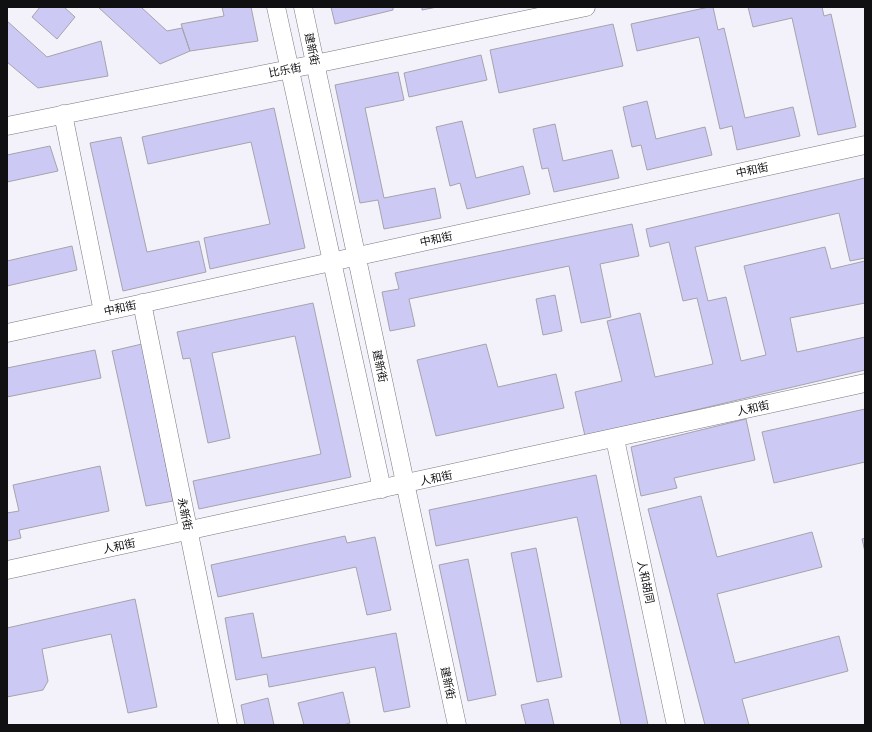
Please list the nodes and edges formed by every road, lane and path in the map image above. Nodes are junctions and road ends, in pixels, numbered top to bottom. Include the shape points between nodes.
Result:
1 (276, 7) edge
2 (303, 7) edge
3 (586, 7) edge
4 (315, 64) junction
5 (289, 70) junction
6 (63, 114) junction
7 (7, 126) edge
8 (865, 145) edge
9 (357, 256) junction
10 (332, 262) junction
11 (142, 304) junction
12 (104, 312) junction
13 (7, 333) edge
14 (865, 383) edge
15 (615, 439) junction
16 (405, 484) junction
17 (382, 489) junction
18 (188, 531) junction
19 (7, 570) edge
20 (228, 725) edge
21 (457, 725) edge
22 (676, 725) edge

1 - 5 street
2 - 4 street, 建新街
3 - 4 street, 比乐街
4 - 5 street, 比乐街
4 - 9 street, 建新街
5 - 6 street, 比乐街
5 - 10 street
6 - 7 street, 比乐街
6 - 12 street
8 - 9 street, 中和街
9 - 10 street, 中和街
9 - 16 street, 建新街
10 - 11 street, 中和街
10 - 17 street
11 - 12 street, 中和街
11 - 18 street, 永新街
12 - 13 street, 中和街
14 - 15 street, 人和街
15 - 16 street, 人和街
15 - 22 street, 人和胡同
16 - 17 street, 人和街
16 - 21 street, 建新街
17 - 18 street, 人和街
18 - 19 street, 人和街
18 - 20 street, 永新街

